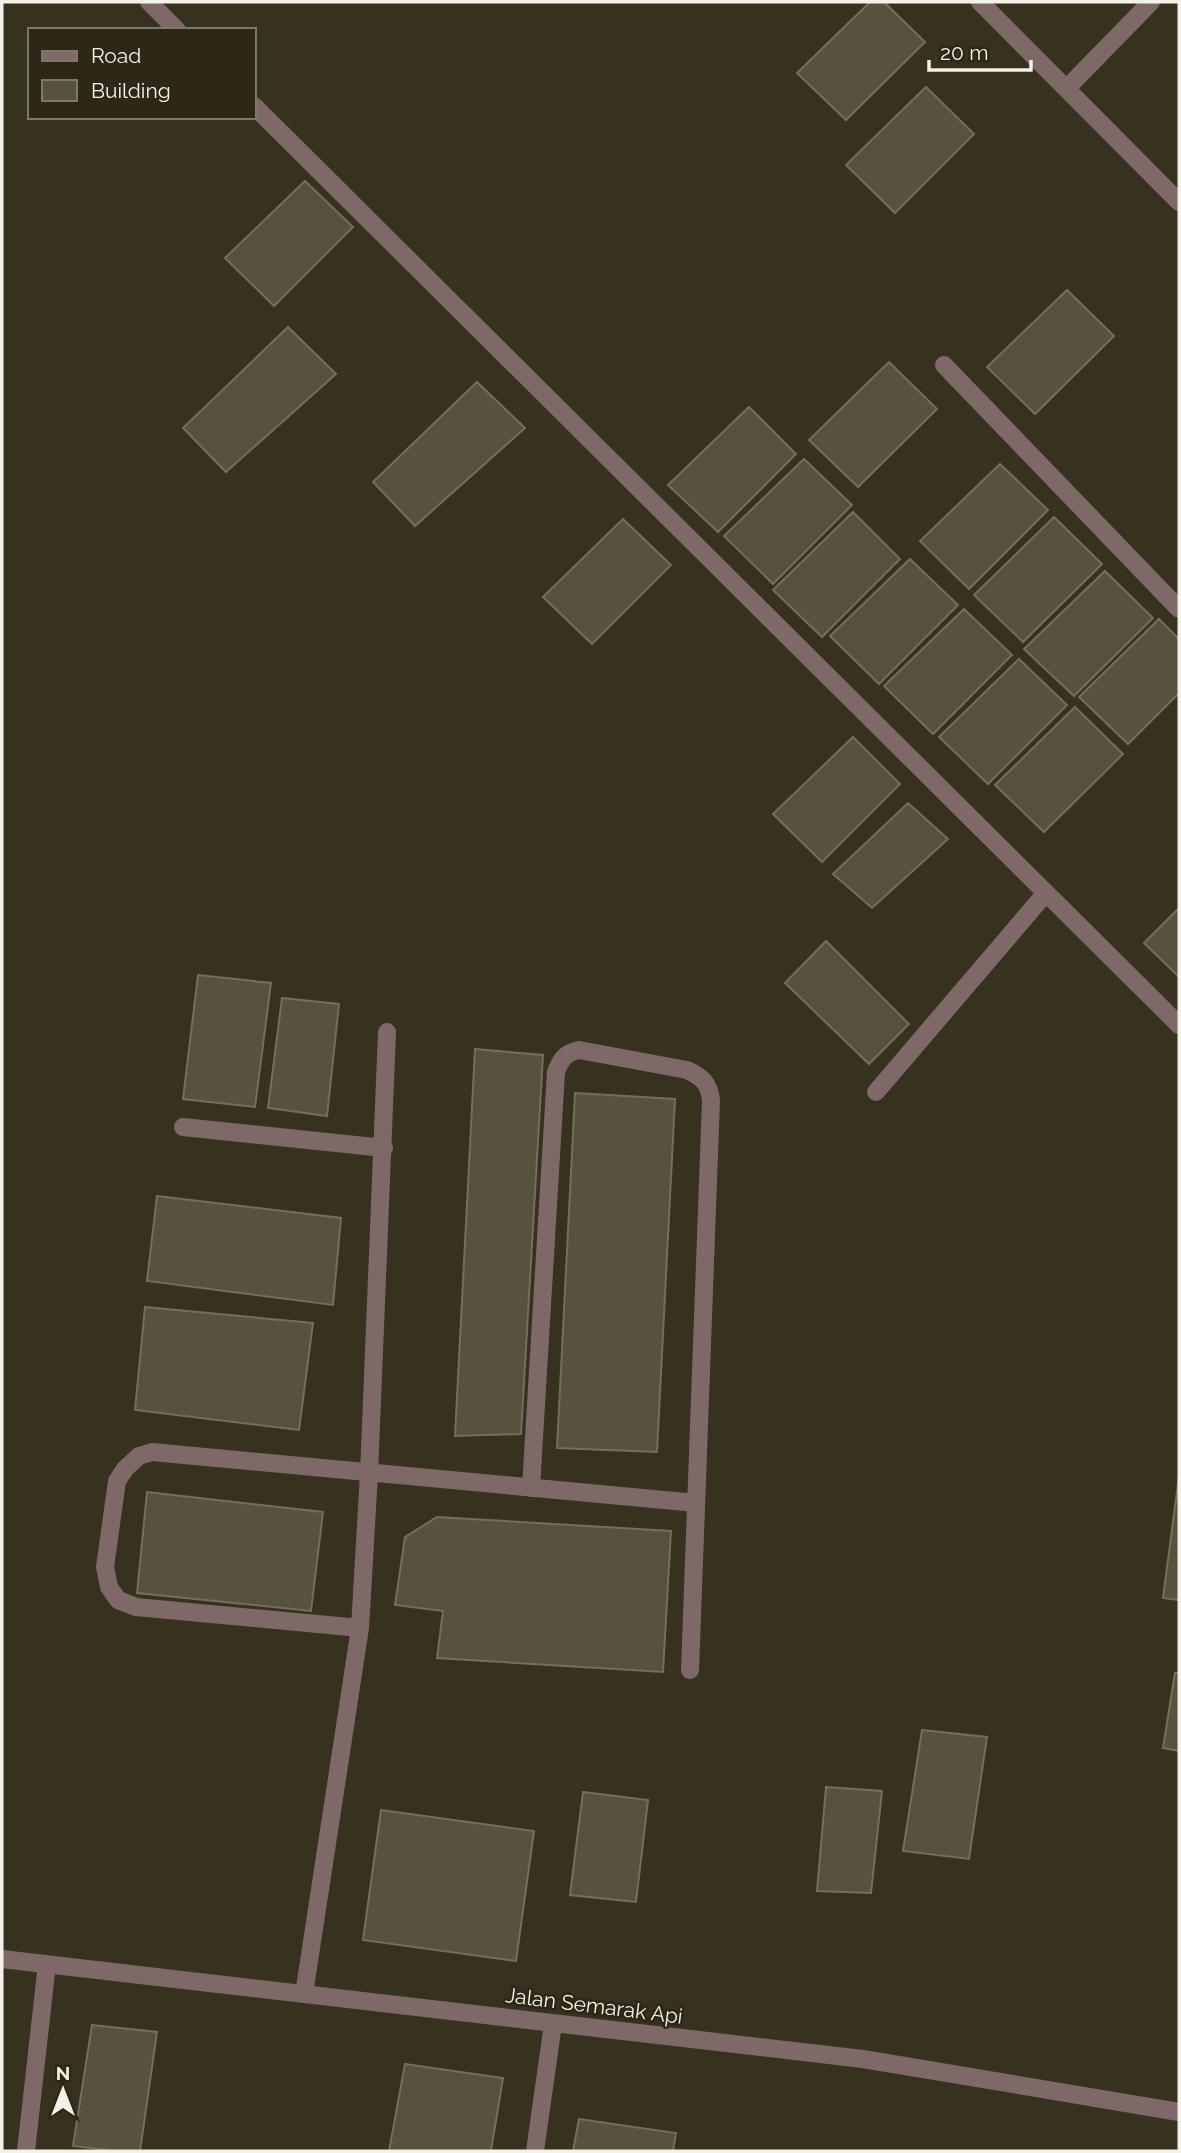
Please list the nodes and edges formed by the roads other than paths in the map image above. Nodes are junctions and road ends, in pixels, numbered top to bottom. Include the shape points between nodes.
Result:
1 (149, 2) edge
2 (980, 2) edge
3 (1151, 2) edge
4 (175, 28) edge
5 (1067, 88) junction
6 (256, 108) edge
7 (1179, 202) edge
8 (944, 365) dead end
9 (1179, 608) edge
10 (1045, 894) junction
11 (1179, 1025) edge
12 (387, 1032) dead end
13 (876, 1092) dead end
14 (183, 1127) dead end
15 (384, 1148) junction
16 (369, 1474) junction
17 (531, 1488) junction
18 (696, 1503) junction
19 (360, 1628) junction
20 (690, 1670) dead end
21 (2, 1959) edge
22 (47, 1964) junction
23 (304, 1994) junction
24 (553, 2024) junction
25 (1179, 2112) edge
26 (26, 2151) edge
27 (535, 2151) edge

1 - 4 street
2 - 5 street
3 - 5 street
5 - 7 street
6 - 10 street
8 - 9 street
10 - 11 street
10 - 13 street
12 - 15 street
14 - 15 street
15 - 16 street
16 - 17 street
16 - 19 street
16 - 19 street via 152,1452 139,1456 117,1481 105,1567 109,1587 118,1600 136,1607
17 - 18 street
17 - 18 street via 556,1072 568,1052 579,1050 687,1070 709,1086
18 - 20 street
19 - 23 street
21 - 22 street, Jalan Semarak Api
22 - 23 street, Jalan Semarak Api
22 - 26 street
23 - 24 street, Jalan Semarak Api
24 - 25 street, Jalan Semarak Api via 863,2059
24 - 27 street

